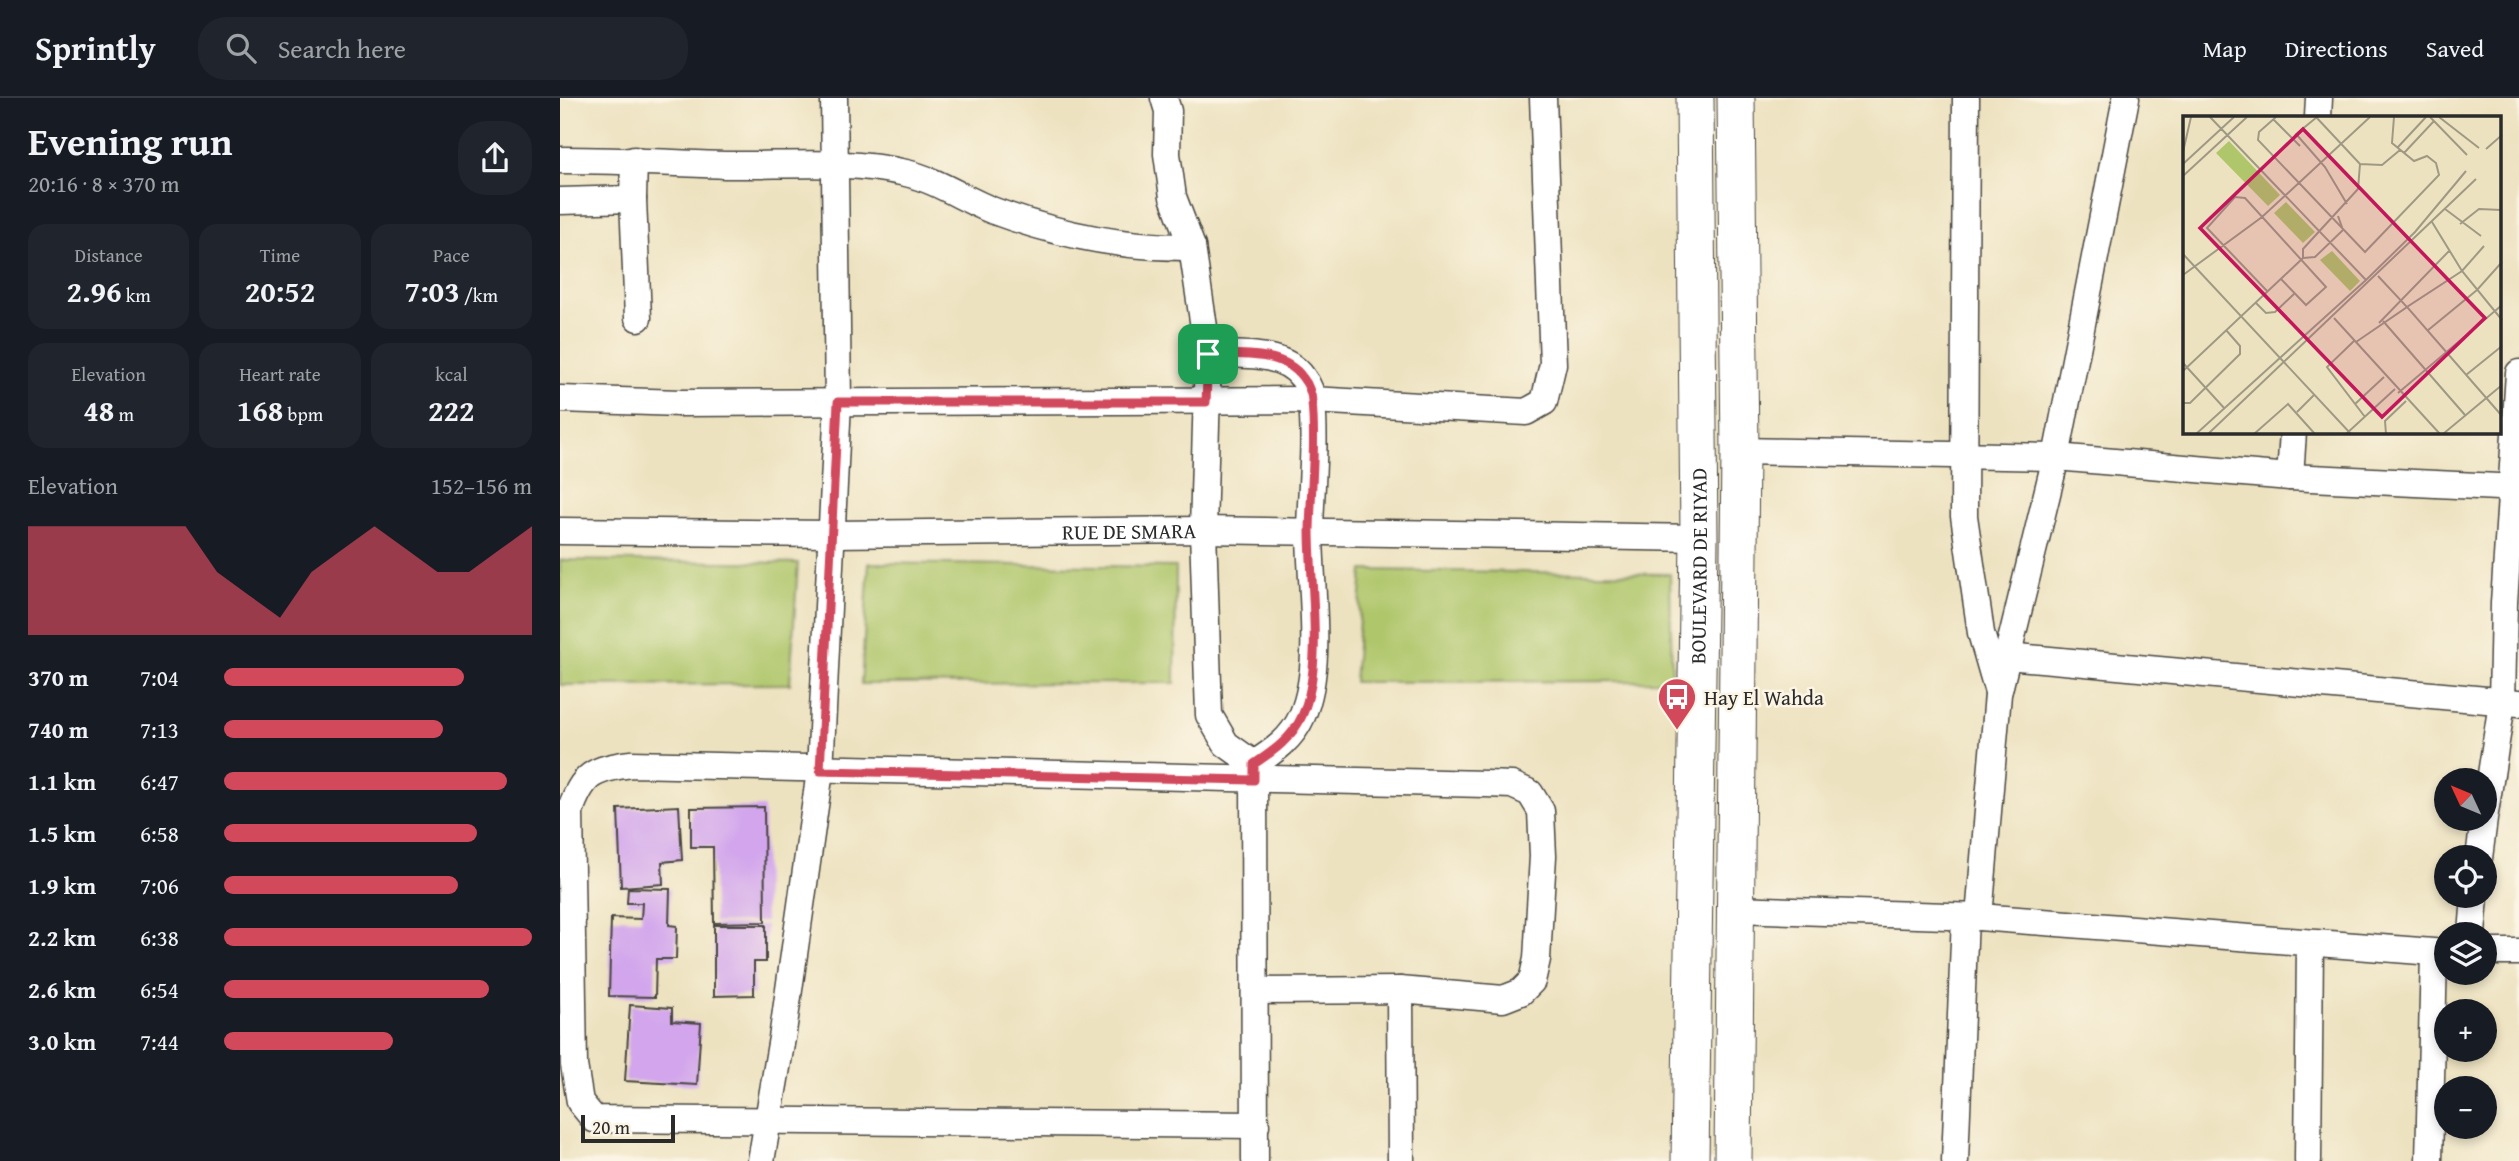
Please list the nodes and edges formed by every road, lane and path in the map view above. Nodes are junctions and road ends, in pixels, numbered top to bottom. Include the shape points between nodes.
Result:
1 (834, 98) edge
2 (1164, 98) edge
3 (1543, 98) edge
4 (1695, 98) edge
5 (1736, 98) edge
6 (1966, 98) edge
7 (2126, 98) edge
8 (2319, 98) edge
9 (2318, 116) edge
10 (560, 160) edge
11 (634, 160) junction
12 (833, 164) junction
13 (633, 199) junction
14 (560, 201) edge
15 (1192, 247) junction
16 (638, 318) dead end
17 (1208, 354) junction
18 (2519, 373) edge
19 (560, 399) edge
20 (1312, 400) junction
21 (838, 402) junction
22 (1206, 402) junction
23 (2293, 434) edge
24 (1740, 451) junction
25 (1964, 456) junction
26 (2056, 457) junction
27 (2290, 477) junction
28 (2516, 488) edge
29 (1203, 530) junction
30 (560, 531) edge
31 (1310, 531) junction
32 (832, 534) junction
33 (1699, 538) junction
34 (2007, 656) junction
35 (1998, 694) junction
36 (2510, 703) edge
37 (2495, 768) edge
38 (820, 771) junction
39 (1254, 772) junction
40 (1735, 909) junction
41 (1972, 917) junction
42 (2310, 944) junction
43 (2497, 952) edge
44 (2519, 952) edge
45 (2434, 953) edge
46 (2438, 985) edge
47 (1400, 990) junction
48 (1255, 991) junction
49 (768, 1123) junction
50 (1256, 1125) junction
51 (761, 1161) edge
52 (1255, 1161) edge
53 (1401, 1161) edge
54 (1690, 1161) edge
55 (1733, 1161) edge
56 (1955, 1161) edge
57 (2308, 1161) edge
58 (2429, 1161) edge

1 - 12 street
2 - 15 street via 1173,197
3 - 20 street via 1553,364 1544,402 1526,412
4 - 33 main road, BOULEVARD DE RIYAD
5 - 24 main road, BOULEVARD DE RIYAD
6 - 25 street
7 - 26 street
8 - 9 street
10 - 11 street
11 - 12 street
11 - 13 street
12 - 15 street via 907,173 993,210 1075,237
12 - 21 street
13 - 14 street
13 - 16 street
15 - 17 street
17 - 20 street via 1249,355 1289,365 1305,379
17 - 22 street
18 - 28 street
19 - 21 street
20 - 22 street
20 - 31 street
21 - 22 street
21 - 32 street
22 - 29 street
23 - 27 street
24 - 25 street
24 - 40 main road, BOULEVARD DE RIYAD
25 - 26 street
25 - 35 street via 1969,554 1981,633
26 - 27 street
26 - 34 street
27 - 28 street
28 - 36 street via 2504,603
29 - 31 street, RUE DE SMARA
29 - 32 street, RUE DE SMARA
29 - 39 street via 1209,715 1226,744
30 - 32 street, RUE DE SMARA
31 - 33 street, RUE DE SMARA
31 - 39 street via 1314,638 1309,690 1290,736
32 - 38 street
33 - 54 main road, BOULEVARD DE RIYAD
34 - 35 street
34 - 36 street
35 - 41 street
36 - 37 street
38 - 39 street
38 - 49 street
38 - 49 street via 604,767 585,778 570,811 574,1065 580,1102 594,1119
39 - 47 street via 1512,785 1530,793 1541,811 1543,827 1532,981 1521,992 1503,999
39 - 48 street
40 - 41 street
40 - 55 main road, BOULEVARD DE RIYAD
41 - 42 street
41 - 56 street
42 - 45 street
42 - 57 street
43 - 44 street
46 - 58 street
47 - 48 street
47 - 53 street
48 - 50 street
49 - 50 street
49 - 51 street
50 - 52 street

